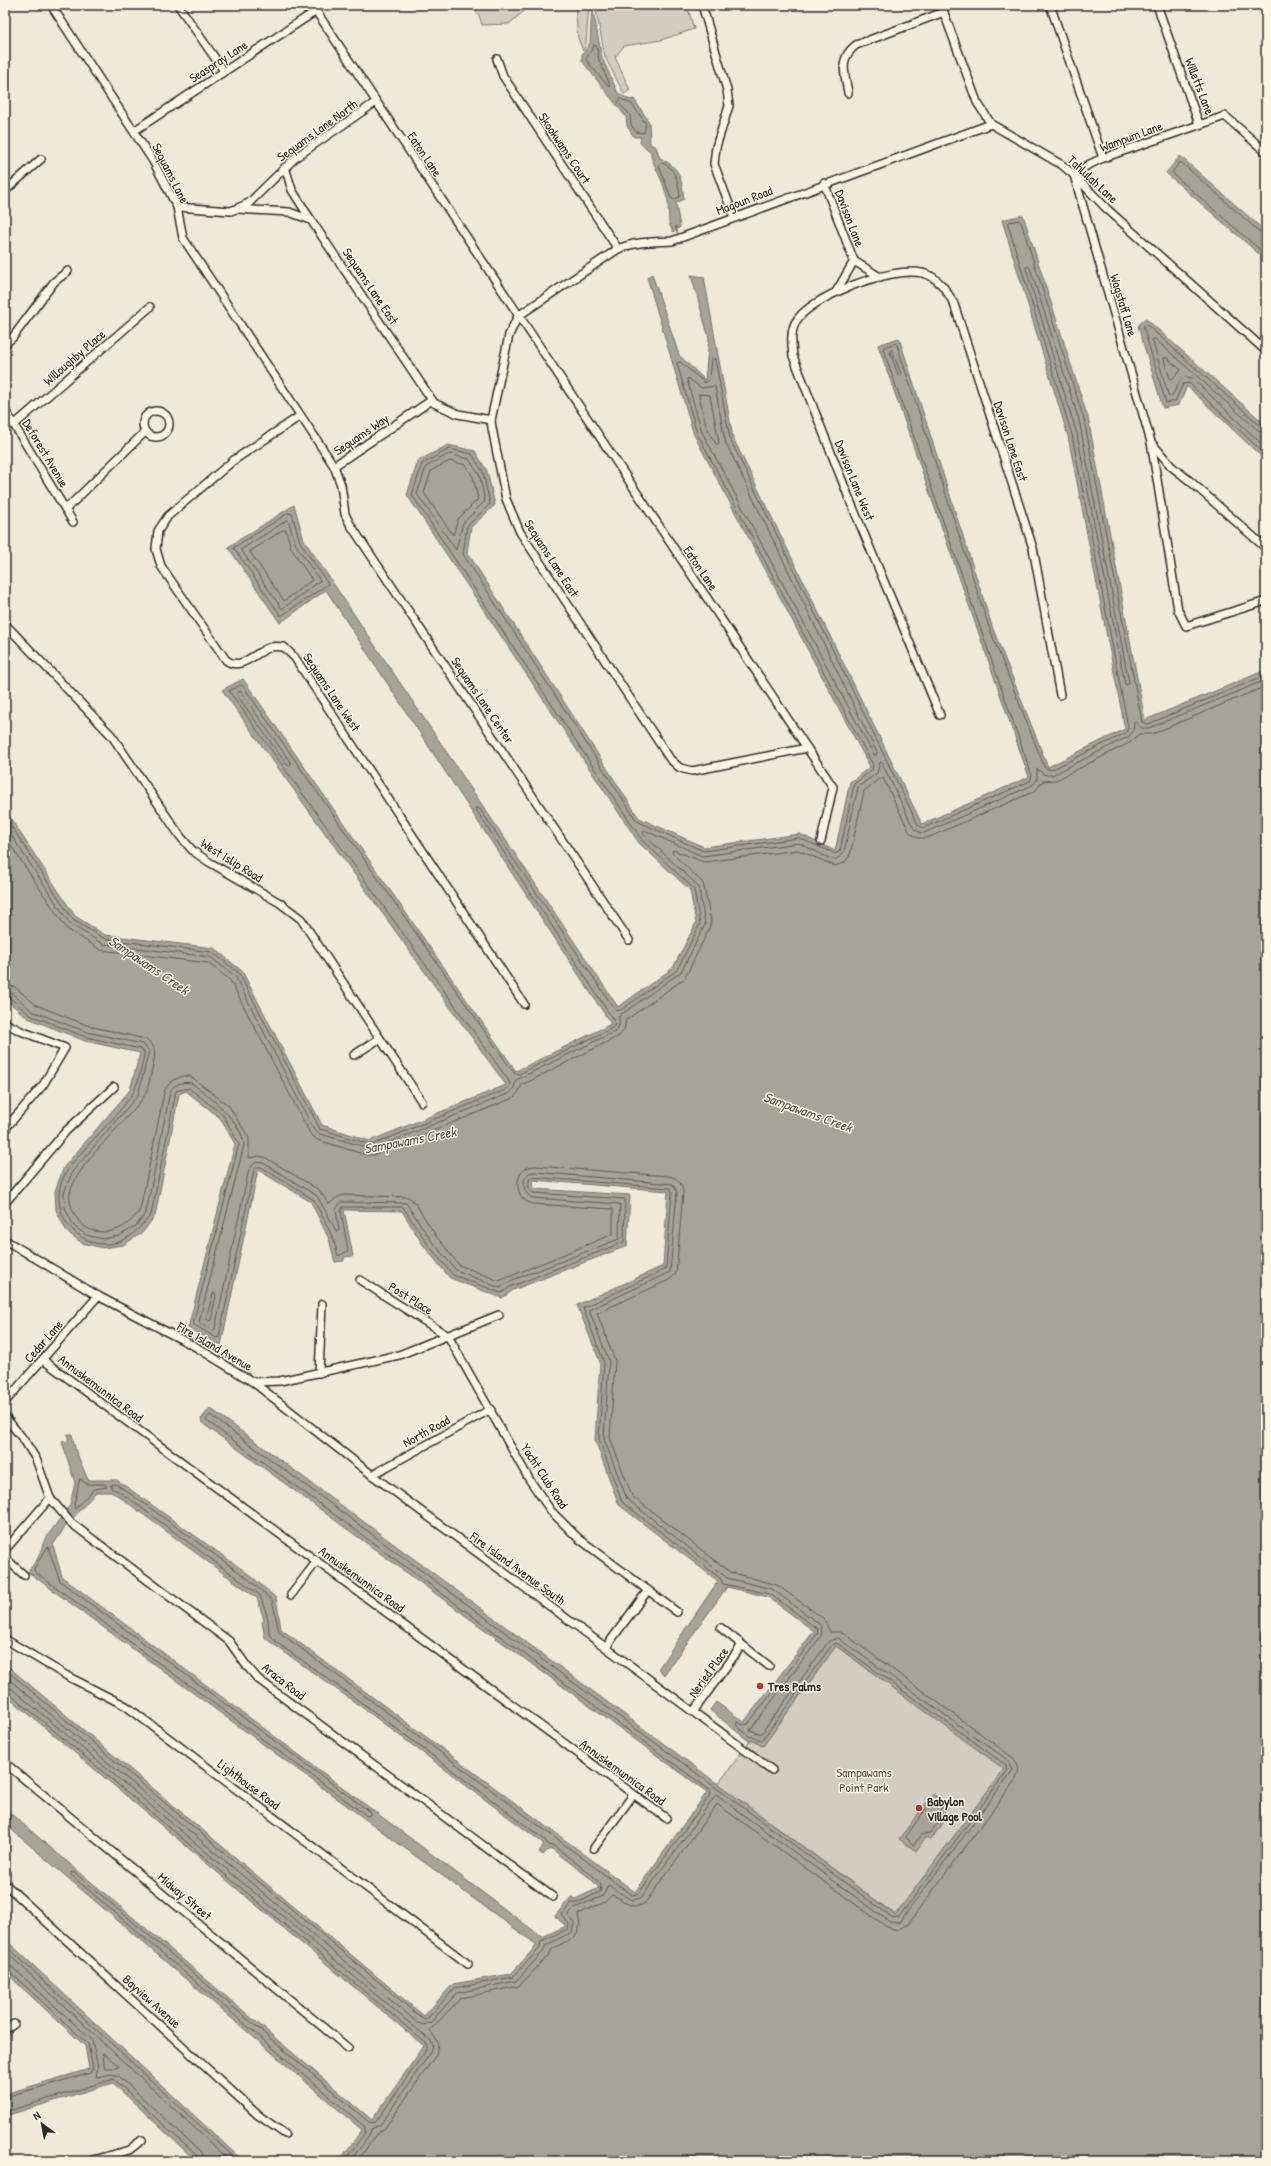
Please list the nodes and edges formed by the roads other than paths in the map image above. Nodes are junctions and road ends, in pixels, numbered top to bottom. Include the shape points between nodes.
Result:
1 (51, 5) edge
2 (178, 5) edge
3 (702, 5) edge
4 (1050, 5) edge
5 (1157, 5) edge
6 (314, 8) edge
7 (943, 8) edge
8 (497, 59) dead end
9 (224, 71) junction
10 (848, 93) dead end
11 (376, 102) junction
12 (991, 124) junction
13 (1200, 124) junction
14 (134, 131) junction
15 (1266, 152) edge
16 (1103, 158) junction
17 (41, 159) dead end
18 (285, 168) junction
19 (1074, 175) junction
20 (824, 183) junction
21 (5, 191) edge
22 (177, 207) junction
23 (237, 209) junction
24 (734, 217) junction
25 (312, 220) junction
26 (618, 248) junction
27 (854, 261) junction
28 (68, 272) dead end
29 (880, 277) junction
30 (860, 284) joint
31 (836, 292) junction
32 (150, 307) dead end
33 (518, 316) junction
34 (5, 344) edge
35 (1266, 351) edge
36 (432, 400) junction
37 (5, 410) edge
38 (300, 416) junction
39 (491, 420) junction
40 (14, 425) junction
41 (145, 432) dead end
42 (1151, 442) junction
43 (334, 466) junction
44 (66, 509) junction
45 (73, 522) dead end
46 (1266, 548) edge
47 (1266, 601) edge
48 (5, 624) edge
49 (1060, 694) dead end
50 (940, 715) dead end
51 (807, 748) junction
52 (821, 841) dead end
53 (629, 940) dead end
54 (524, 1004) dead end
55 (5, 1023) edge
56 (379, 1039) junction
57 (354, 1055) dead end
58 (114, 1087) dead end
59 (422, 1102) dead end
60 (5, 1129) edge
61 (5, 1203) edge
62 (5, 1240) edge
63 (360, 1280) dead end
64 (98, 1296) junction
65 (322, 1304) dead end
66 (499, 1315) dead end
67 (448, 1336) junction
68 (43, 1360) junction
69 (319, 1373) junction
70 (252, 1382) junction
71 (5, 1402) edge
72 (491, 1409) junction
73 (5, 1417) edge
74 (372, 1475) junction
75 (50, 1498) junction
76 (5, 1550) edge
77 (5, 1558) edge
78 (317, 1561) junction
79 (24, 1575) dead end
80 (648, 1590) junction
81 (291, 1595) dead end
82 (676, 1612) dead end
83 (721, 1628) dead end
84 (5, 1639) edge
85 (742, 1645) junction
86 (606, 1647) junction
87 (769, 1666) dead end
88 (694, 1712) junction
89 (5, 1763) edge
90 (772, 1770) dead end
91 (633, 1795) junction
92 (666, 1818) dead end
93 (594, 1848) dead end
94 (5, 1884) edge
95 (553, 1897) dead end
96 (468, 1964) dead end
97 (14, 2024) dead end
98 (5, 2030) edge
99 (348, 2048) dead end
100 (285, 2134) dead end
101 (142, 2140) dead end
102 (89, 2161) edge

1 - 14 street, Sequams Lane
2 - 9 street
3 - 24 street via 727,90 729,106 716,147 714,164
4 - 16 street
5 - 13 street, Willetts Lane
6 - 9 street, Seaspray Lane
6 - 11 street, Eaton Lane
7 - 10 street via 856,45 846,52 843,66
7 - 12 street, Tahlulah Lane via 977,102
8 - 26 street, Skookwams Court via 503,76
9 - 14 street, Seaspray Lane
11 - 18 street, Sequams Lane North
11 - 33 street, Eaton Lane
12 - 19 street, Tahlulah Lane via 1062,165
12 - 20 street, Magoun Road
13 - 15 street, Willetts Lane via 1224,116
13 - 16 street, Wampum Lane
14 - 22 street, Sequams Lane
16 - 19 street, Wampum Lane
17 - 21 street
18 - 23 street, Sequams Lane North via 249,203
18 - 25 street, Sequams Lane East via 292,190
19 - 35 street, Tahlulah Lane via 1107,209
19 - 42 street, Wagstaff Lane
20 - 24 street, Magoun Road
20 - 27 street, Davison Lane
22 - 23 street via 206,210
22 - 38 street, Sequams Lane via 182,238
23 - 25 street via 289,212
24 - 26 street, Magoun Road via 672,241 642,242
25 - 36 street, Sequams Lane East
26 - 33 street, Magoun Road
27 - 29 street, Davison Lane
27 - 31 street, Davison Lane
28 - 34 street via 54,282
29 - 30 street, Davison Lane East
29 - 49 street, Davison Lane East via 905,271 923,273 935,279 947,290 954,304 1033,548
30 - 31 street, Davison Lane West
31 - 50 street, Davison Lane West via 807,309 796,323 791,341 793,356
32 - 40 street, Willoughby Place
33 - 39 street via 509,335
33 - 51 street, Eaton Lane
36 - 39 street, Sequams Lane East via 444,409 458,414
36 - 43 street, Sequams Way
37 - 40 street, Deforest Avenue
38 - 43 street, Sequams Way
38 - 54 street, Sequams Lane West via 234,460 168,516 158,531 156,549 161,566 230,664 238,664 271,647 284,647 295,658
39 - 51 street, Sequams Lane East via 494,449 506,499 520,532 670,759 680,768 692,771
40 - 44 street, Deforest Avenue
41 - 44 street
42 - 46 street, Wagstaff Lane via 1171,466
42 - 47 street, Wagstaff Lane via 1178,610 1186,626
43 - 53 street, Sequams Lane Center via 341,486 345,514 350,524
44 - 45 street, Deforest Avenue
48 - 56 street, West Islip Road via 112,736 193,851 280,903 300,919
51 - 52 street, Eaton Lane via 833,787
55 - 60 street via 65,1048 43,1085
56 - 57 street
56 - 59 street, West Islip Road
58 - 61 street via 66,1131
62 - 64 street, Fire Island Avenue
63 - 67 street, Post Place
64 - 68 street, Cedar Lane
64 - 70 street, Fire Island Avenue via 196,1348
65 - 69 street
66 - 67 street, Fire Island Avenue
67 - 69 street, Fire Island Avenue via 399,1355
67 - 72 street, Yacht Club Road
68 - 71 street, Cedar Lane
68 - 78 street, Annuskemunnica Road
69 - 70 street, Fire Island Avenue via 280,1381
70 - 74 street, Fire Island Avenue South
72 - 74 street, North Road
72 - 80 street, Yacht Club Road via 529,1479 551,1512 578,1538
73 - 75 street, Araca Road via 36,1459
74 - 86 street, Fire Island Avenue South
75 - 76 street
75 - 95 street, Araca Road via 71,1523 229,1641 258,1679
77 - 79 street
78 - 81 street
78 - 91 street, Annuskemunnica Road
80 - 82 street, Yacht Club Road
80 - 86 street
83 - 85 street
84 - 96 street, Lighthouse Road via 67,1676 126,1706
85 - 87 street
85 - 88 street, Neried Place
86 - 88 street, Fire Island Avenue South
88 - 90 street, Fire Island Avenue South
89 - 99 street, Midway Street
91 - 92 street, Annuskemunnica Road
91 - 93 street
94 - 100 street, Bayview Avenue via 258,2114
97 - 98 street
101 - 102 street via 129,2150

